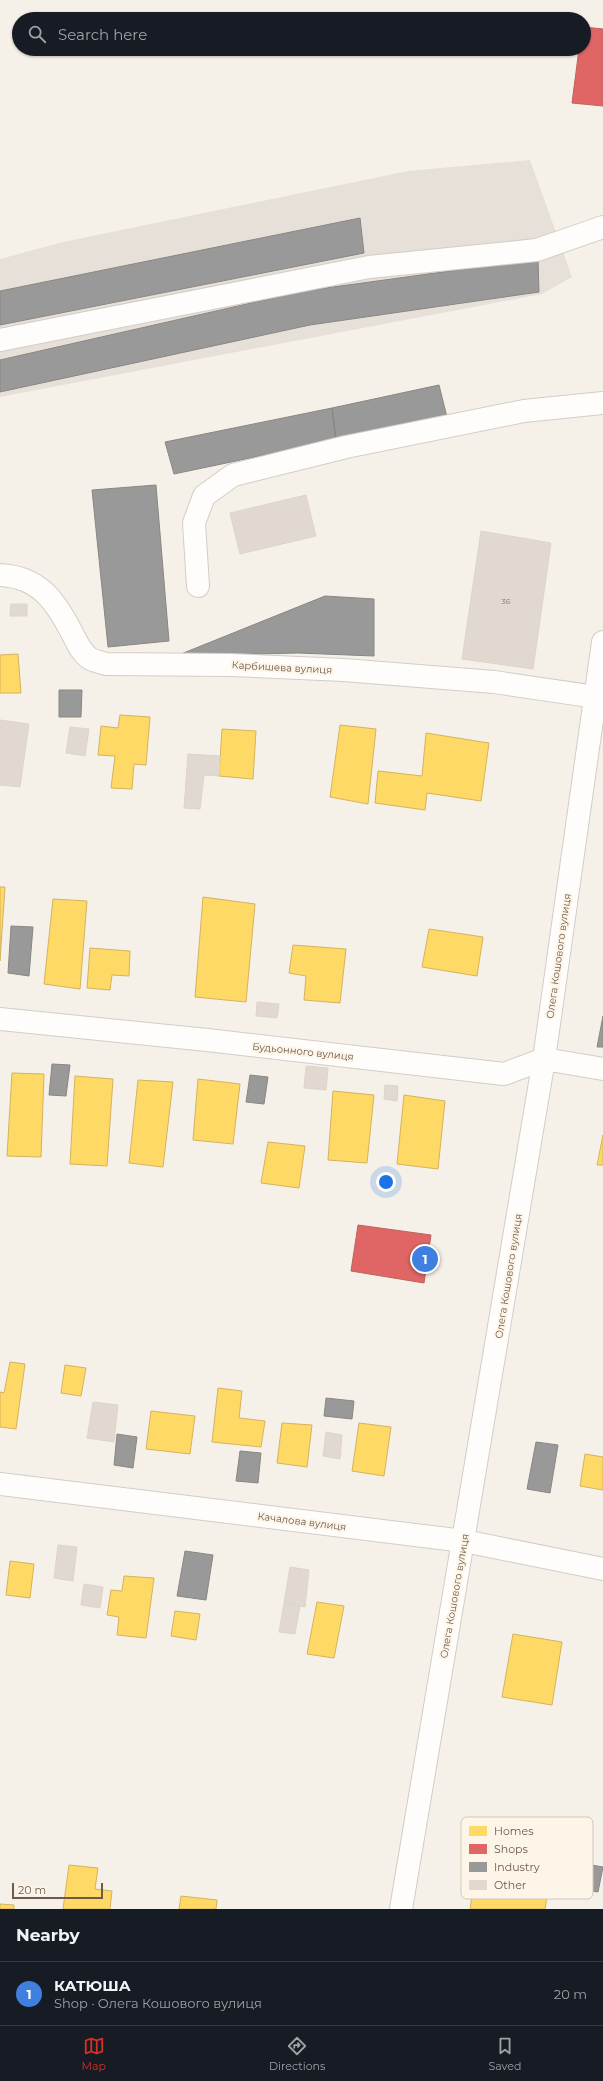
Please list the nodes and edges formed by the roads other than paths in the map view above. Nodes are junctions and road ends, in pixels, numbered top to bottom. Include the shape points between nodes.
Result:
1 (603, 227) edge
2 (0, 340) edge
3 (603, 403) edge
4 (0, 575) edge
5 (198, 586) dead end
6 (603, 642) edge
7 (598, 698) edge
8 (0, 1019) edge
9 (544, 1059) junction
10 (603, 1069) edge
11 (0, 1484) edge
12 (464, 1541) junction
13 (603, 1569) edge
14 (401, 1909) edge

1 - 2 street via 538,250 369,267
3 - 5 street via 524,411 346,447 233,475 204,496 194,523
4 - 7 street, Карбишева вулиця via 17,576 40,589 59,609 80,648 90,659 106,664 231,665 344,670 494,682
6 - 7 street, Олега Кошового вулиця
7 - 9 street, Олега Кошового вулиця
8 - 9 street, Будьонного вулиця via 504,1074
9 - 10 street
9 - 12 street, Олега Кошового вулиця
11 - 12 street, Качалова вулиця
12 - 13 street, Качалова вулиця
12 - 14 street, Олега Кошового вулиця

